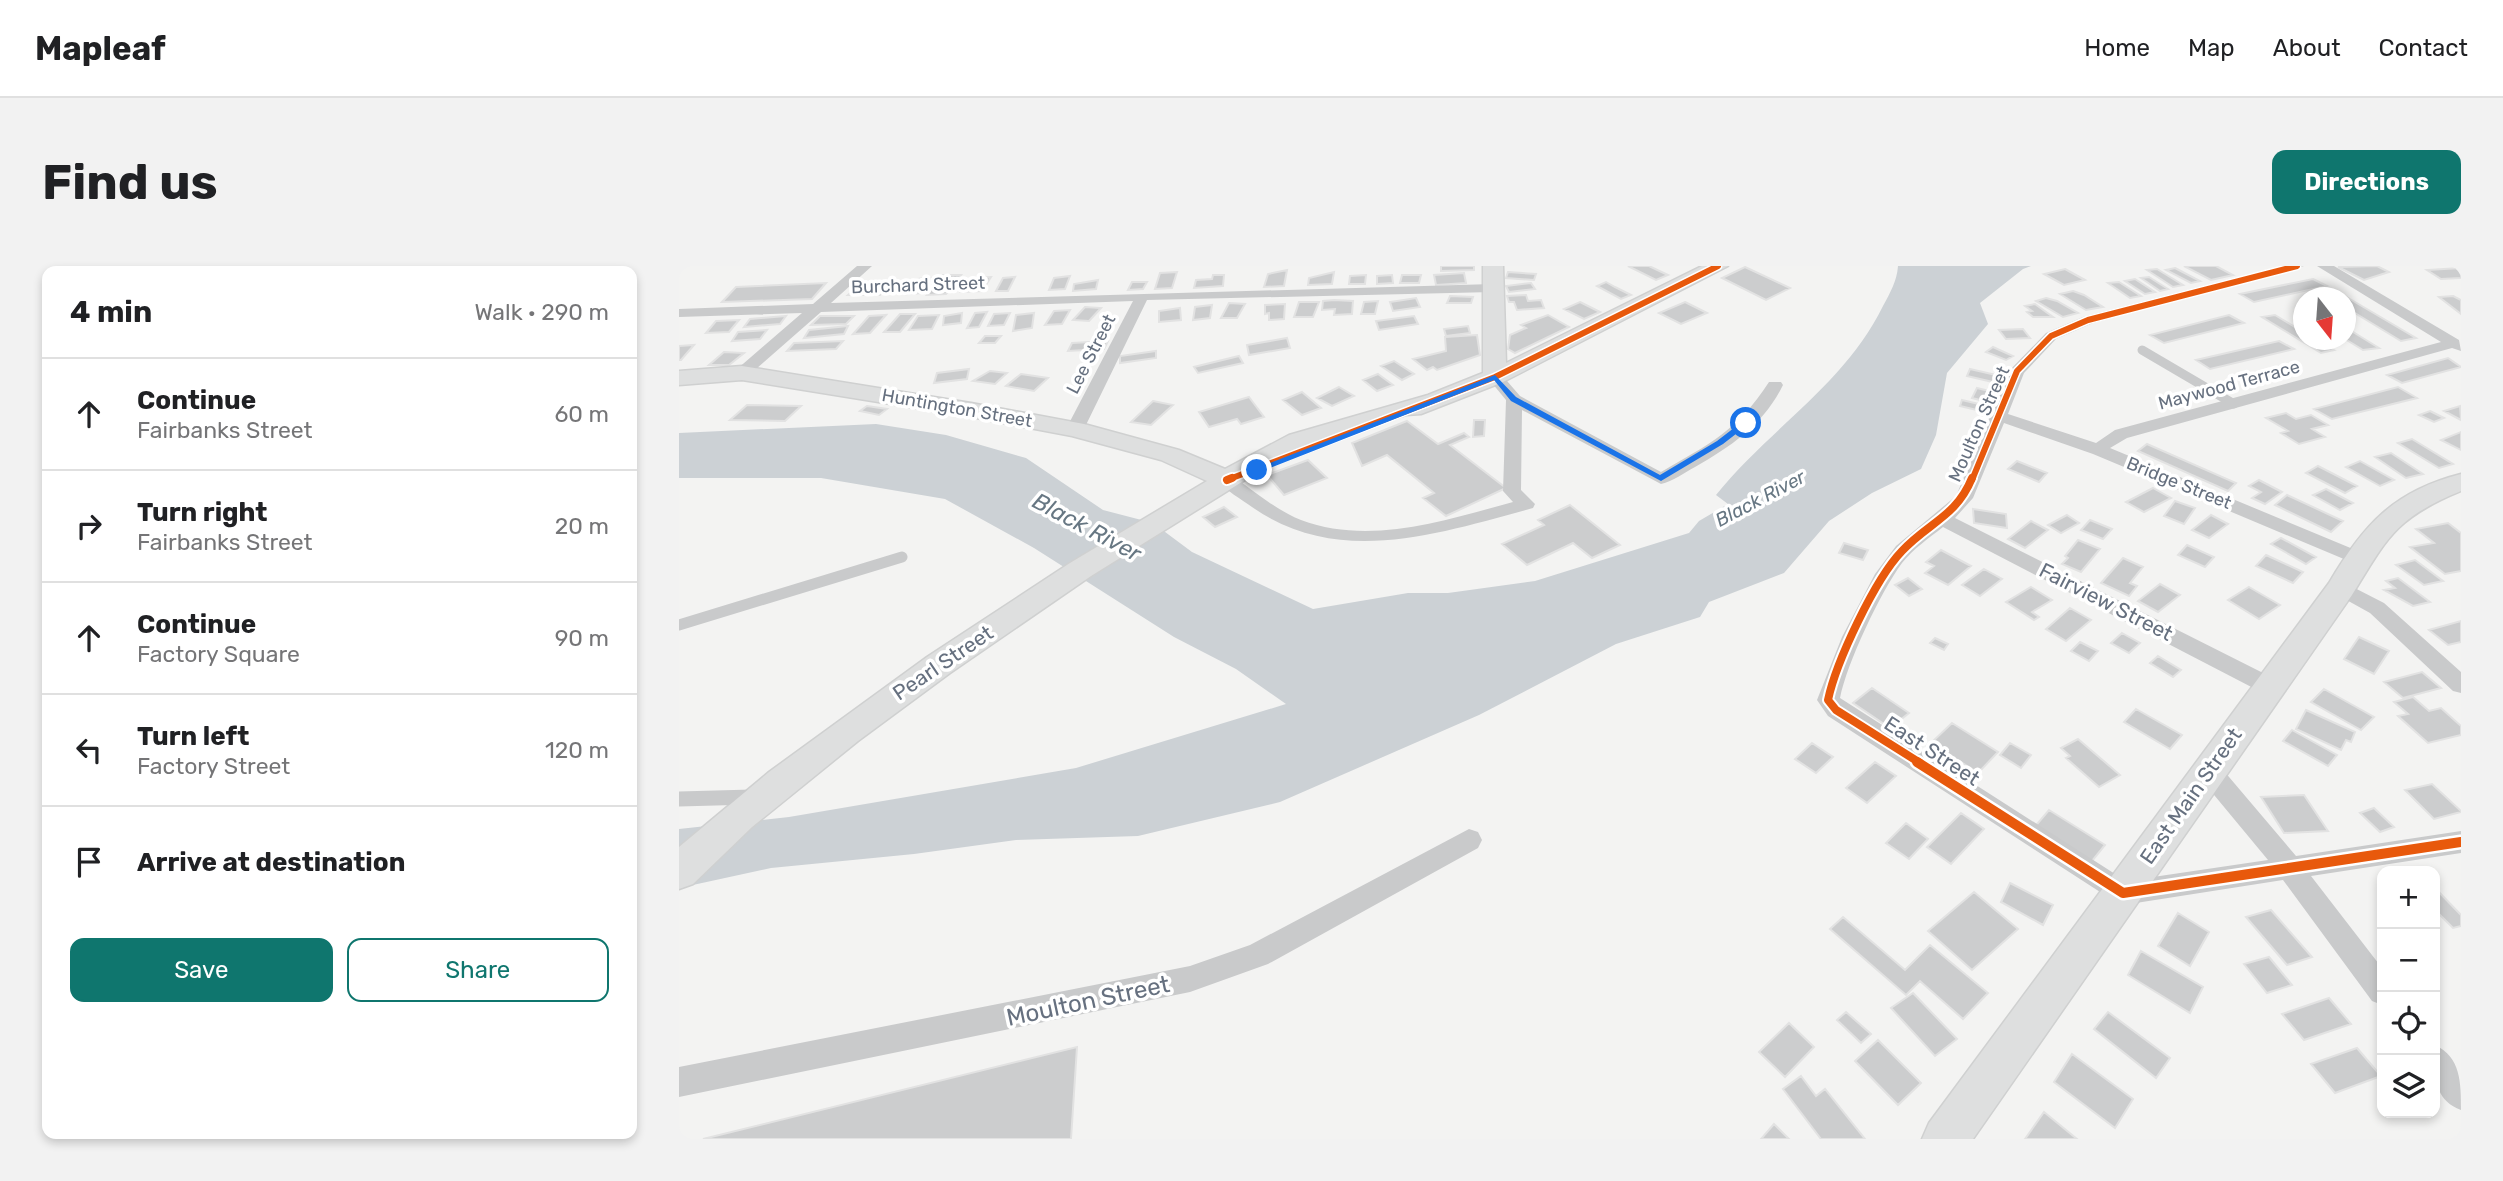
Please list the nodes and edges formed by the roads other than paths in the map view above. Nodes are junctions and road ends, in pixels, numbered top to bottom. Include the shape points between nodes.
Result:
1 (865, 266) edge
2 (1718, 266) edge
3 (2297, 266) edge
4 (2324, 266) edge
5 (1493, 277) edge
6 (1142, 296) junction
7 (817, 308) junction
8 (679, 313) edge
9 (2458, 345) edge
10 (2142, 350) dead end
11 (742, 373) junction
12 (1495, 377) junction
13 (679, 378) edge
14 (1775, 385) dead end
15 (1514, 399) junction
16 (2234, 404) junction
17 (1997, 416) junction
18 (1075, 429) junction
19 (2099, 450) junction
20 (1227, 480) junction
21 (2461, 482) edge
22 (1944, 519) junction
23 (902, 557) dead end
24 (2350, 573) junction
25 (1877, 588) joint
26 (679, 625) edge
27 (2461, 685) edge
28 (2269, 686) junction
29 (2209, 771) junction
30 (679, 799) edge
31 (753, 803) junction
32 (1469, 840) dead end
33 (2461, 842) edge
34 (2290, 870) junction
35 (679, 872) edge
36 (2123, 893) junction
37 (2377, 984) edge
38 (2440, 1067) edge
39 (679, 1082) edge
40 (2461, 1095) edge
41 (1945, 1139) edge

1 - 7 street
2 - 12 street, Pearl Street
3 - 17 street, Moulton Street via 2060,330 2017,371
4 - 9 street
5 - 6 street, Burchard Street
5 - 12 street
6 - 7 street, Burchard Street
6 - 18 street, Lee Street
7 - 8 street, Burchard Street
7 - 11 street
9 - 16 street, Maywood Terrace
10 - 16 lane
11 - 13 street, Huntington Street
11 - 18 street, Huntington Street
12 - 15 street
12 - 20 street, Pearl Street
14 - 15 street via 1768,403 1746,423 1661,479
15 - 20 street via 1512,491 1526,503 1375,538 1331,536 1293,523
16 - 19 street, Maywood Terrace via 2121,434
17 - 19 street, Bridge Street
17 - 22 street, Moulton Street via 1964,498
18 - 20 street, Huntington Street via 1171,455
19 - 24 street, Bridge Street
20 - 31 street, Pearl Street via 1046,592 891,698
21 - 24 street, East Main Street via 2402,507 2383,521
22 - 25 street, Moulton Street via 1896,558
22 - 28 street, Fairview Street
23 - 26 lane
24 - 27 street, Bridge Street via 2377,608
24 - 28 street, East Main Street
25 - 36 street, East Street via 1831,686 1828,700 1836,710
28 - 29 street, East Main Street
29 - 34 street
29 - 36 street, East Main Street
30 - 31 lane
31 - 35 street, Pearl Street
32 - 39 street, Moulton Street via 1258,955 1190,979
33 - 34 street
34 - 36 street
34 - 37 street
36 - 41 street, East Main Street
38 - 40 street

